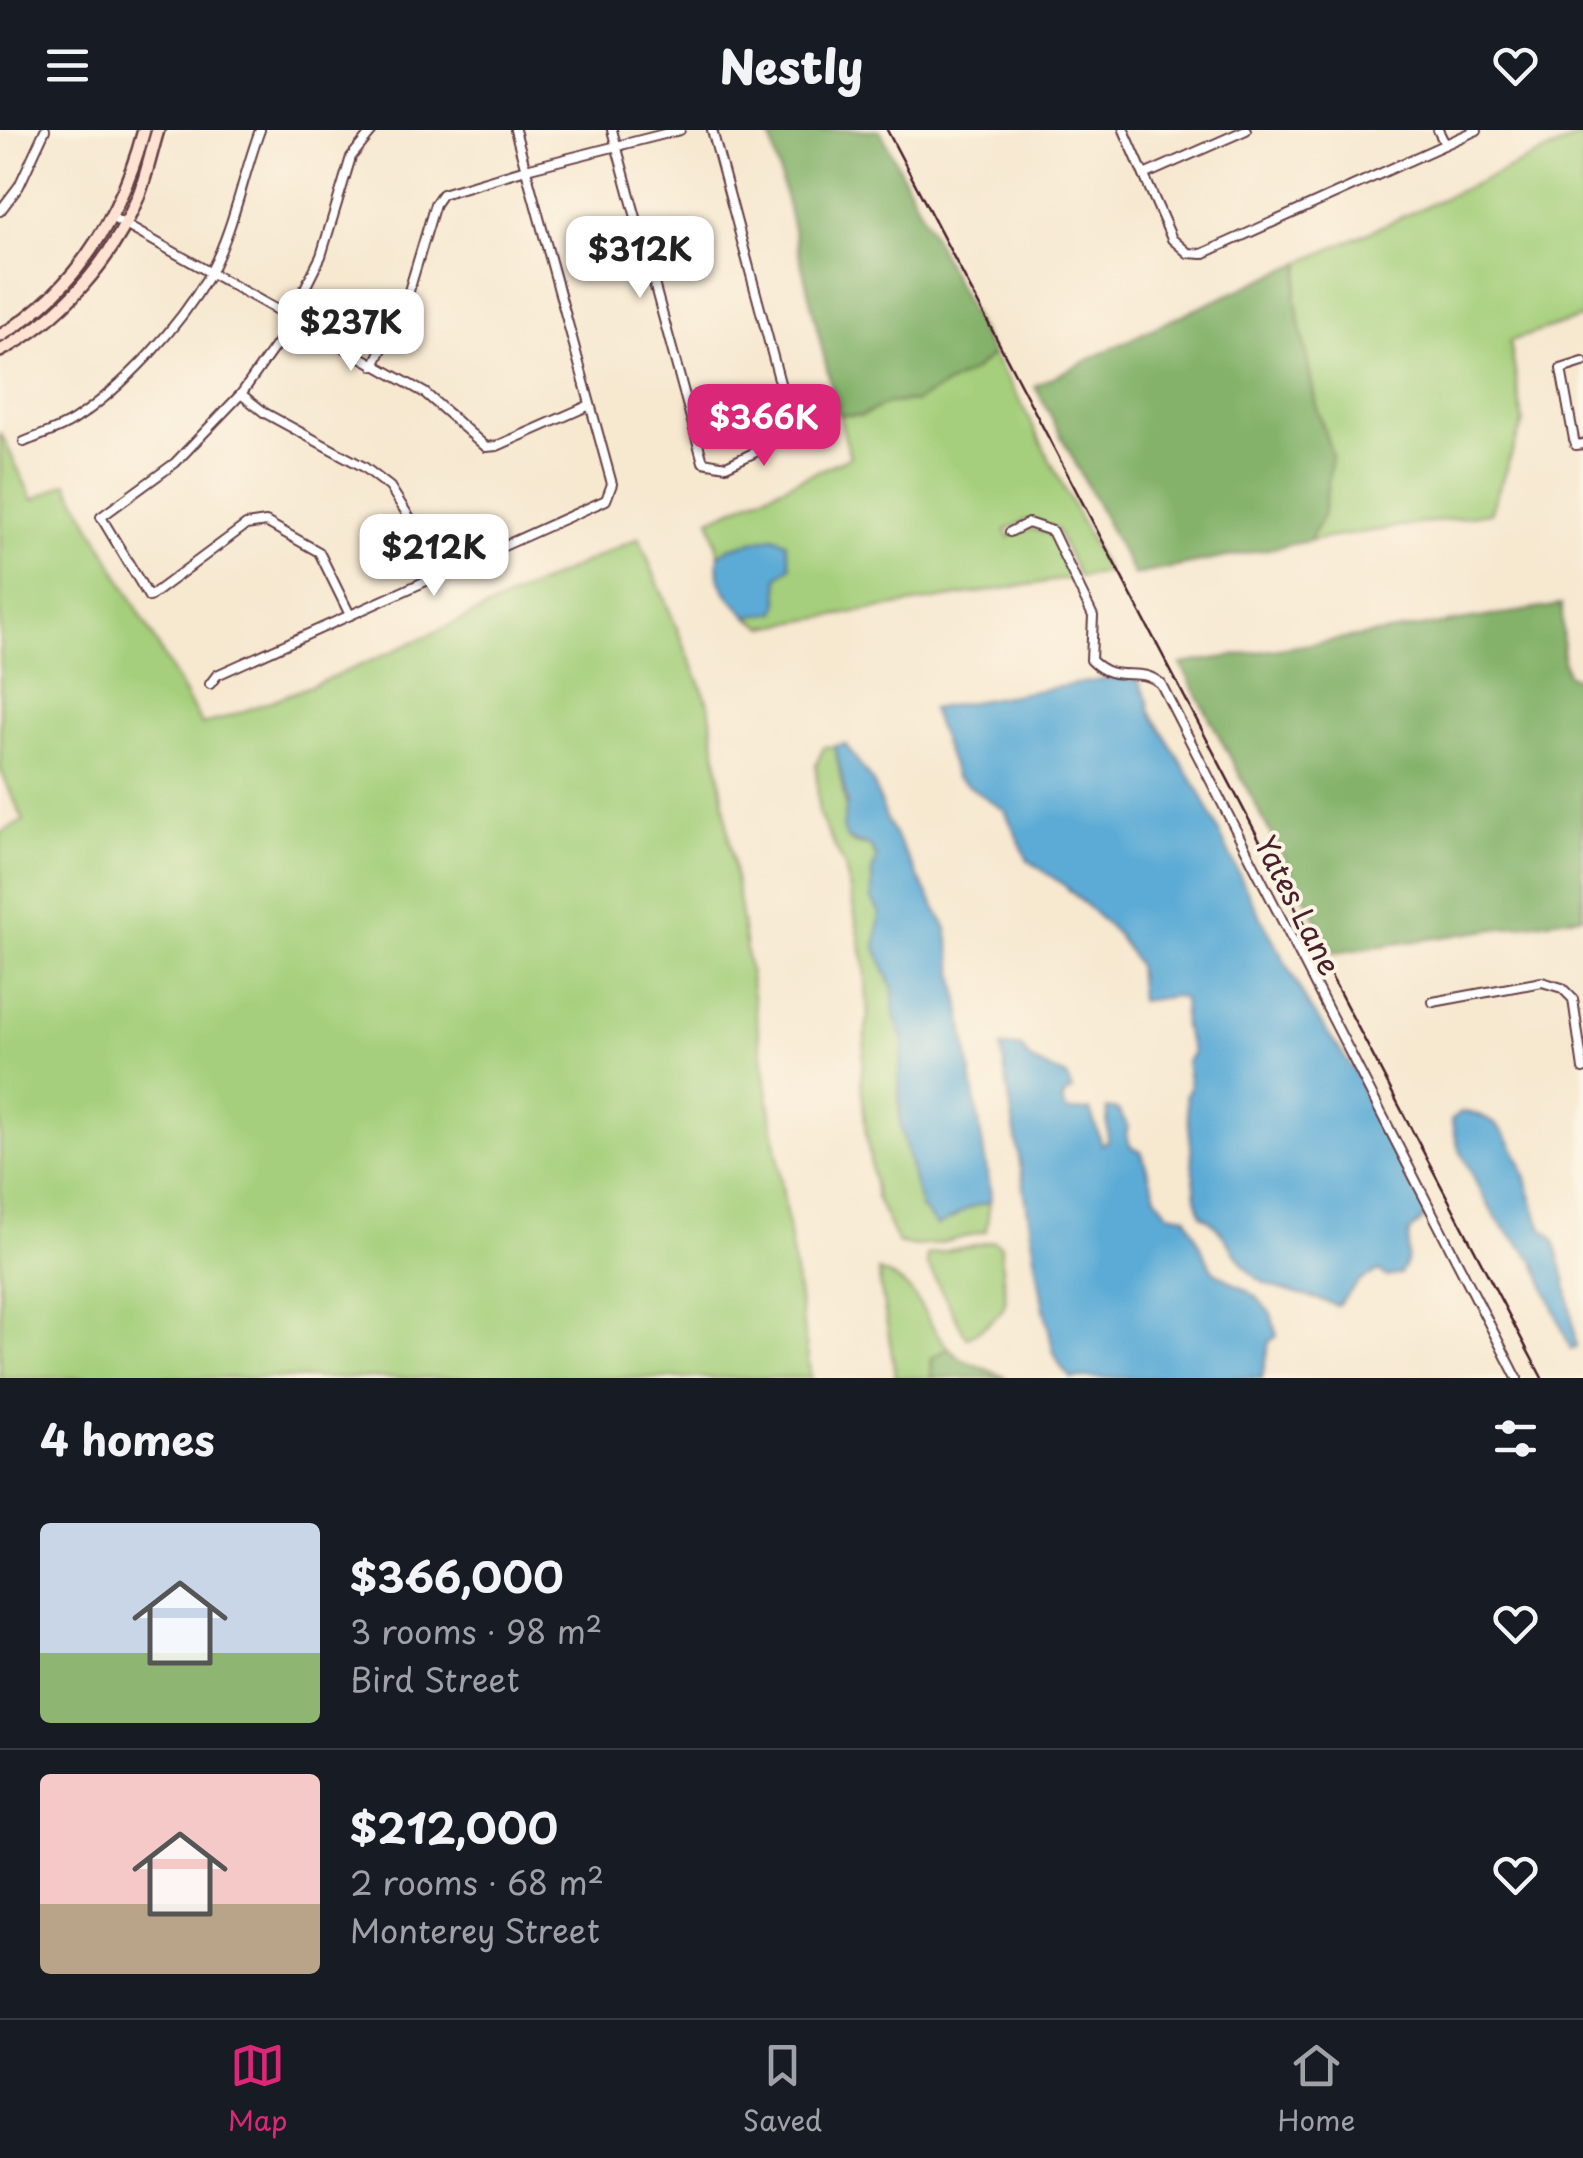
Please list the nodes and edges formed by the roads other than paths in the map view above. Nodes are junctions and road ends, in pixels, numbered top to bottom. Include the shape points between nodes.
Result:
1 (45, 130) edge
2 (144, 130) edge
3 (158, 130) edge
4 (260, 130) edge
5 (373, 130) edge
6 (515, 130) edge
7 (612, 130) edge
8 (680, 130) edge
9 (712, 130) edge
10 (1124, 130) edge
11 (1246, 130) edge
12 (1438, 130) edge
13 (1476, 130) edge
14 (1445, 144) junction
15 (616, 146) junction
16 (526, 168) junction
17 (1144, 175) junction
18 (0, 211) edge
19 (119, 222) junction
20 (209, 274) junction
21 (290, 318) junction
22 (36, 319) junction
23 (0, 336) edge
24 (0, 351) edge
25 (1583, 362) edge
26 (374, 366) junction
27 (240, 394) junction
28 (590, 405) junction
29 (24, 442) dead end
30 (1579, 444) edge
31 (1010, 532) dead end
32 (438, 577) junction
33 (350, 615) junction
34 (210, 684) dead end
35 (1432, 1002) dead end
36 (1583, 1069) edge
37 (1517, 1378) edge

1 - 18 street
2 - 19 main road
3 - 19 main road via 147,172
4 - 20 street
5 - 21 street via 351,156 320,256
6 - 16 street
7 - 15 street
8 - 15 street
9 - 15 street via 790,420 785,438 726,466 704,462
10 - 17 street
11 - 17 street
12 - 14 street
13 - 14 street
14 - 17 street via 1202,254 1188,254 1172,239
15 - 16 street
16 - 26 street via 442,194
16 - 28 street
19 - 20 street
19 - 22 main road
20 - 21 street
20 - 29 street via 112,392 70,422
21 - 26 street
21 - 27 street
22 - 23 main road
22 - 24 main road
25 - 30 street via 1561,369
26 - 28 street via 425,394 486,447
27 - 32 street via 390,487
27 - 33 street via 175,463 101,517 149,597 246,525 266,522 319,552
28 - 32 street via 612,484 606,500
31 - 37 street, Yates Lane via 1028,523 1052,531 1094,616 1091,660 1120,676 1144,674 1161,684
32 - 33 street
33 - 34 street
35 - 36 street via 1542,982 1558,986 1572,999

